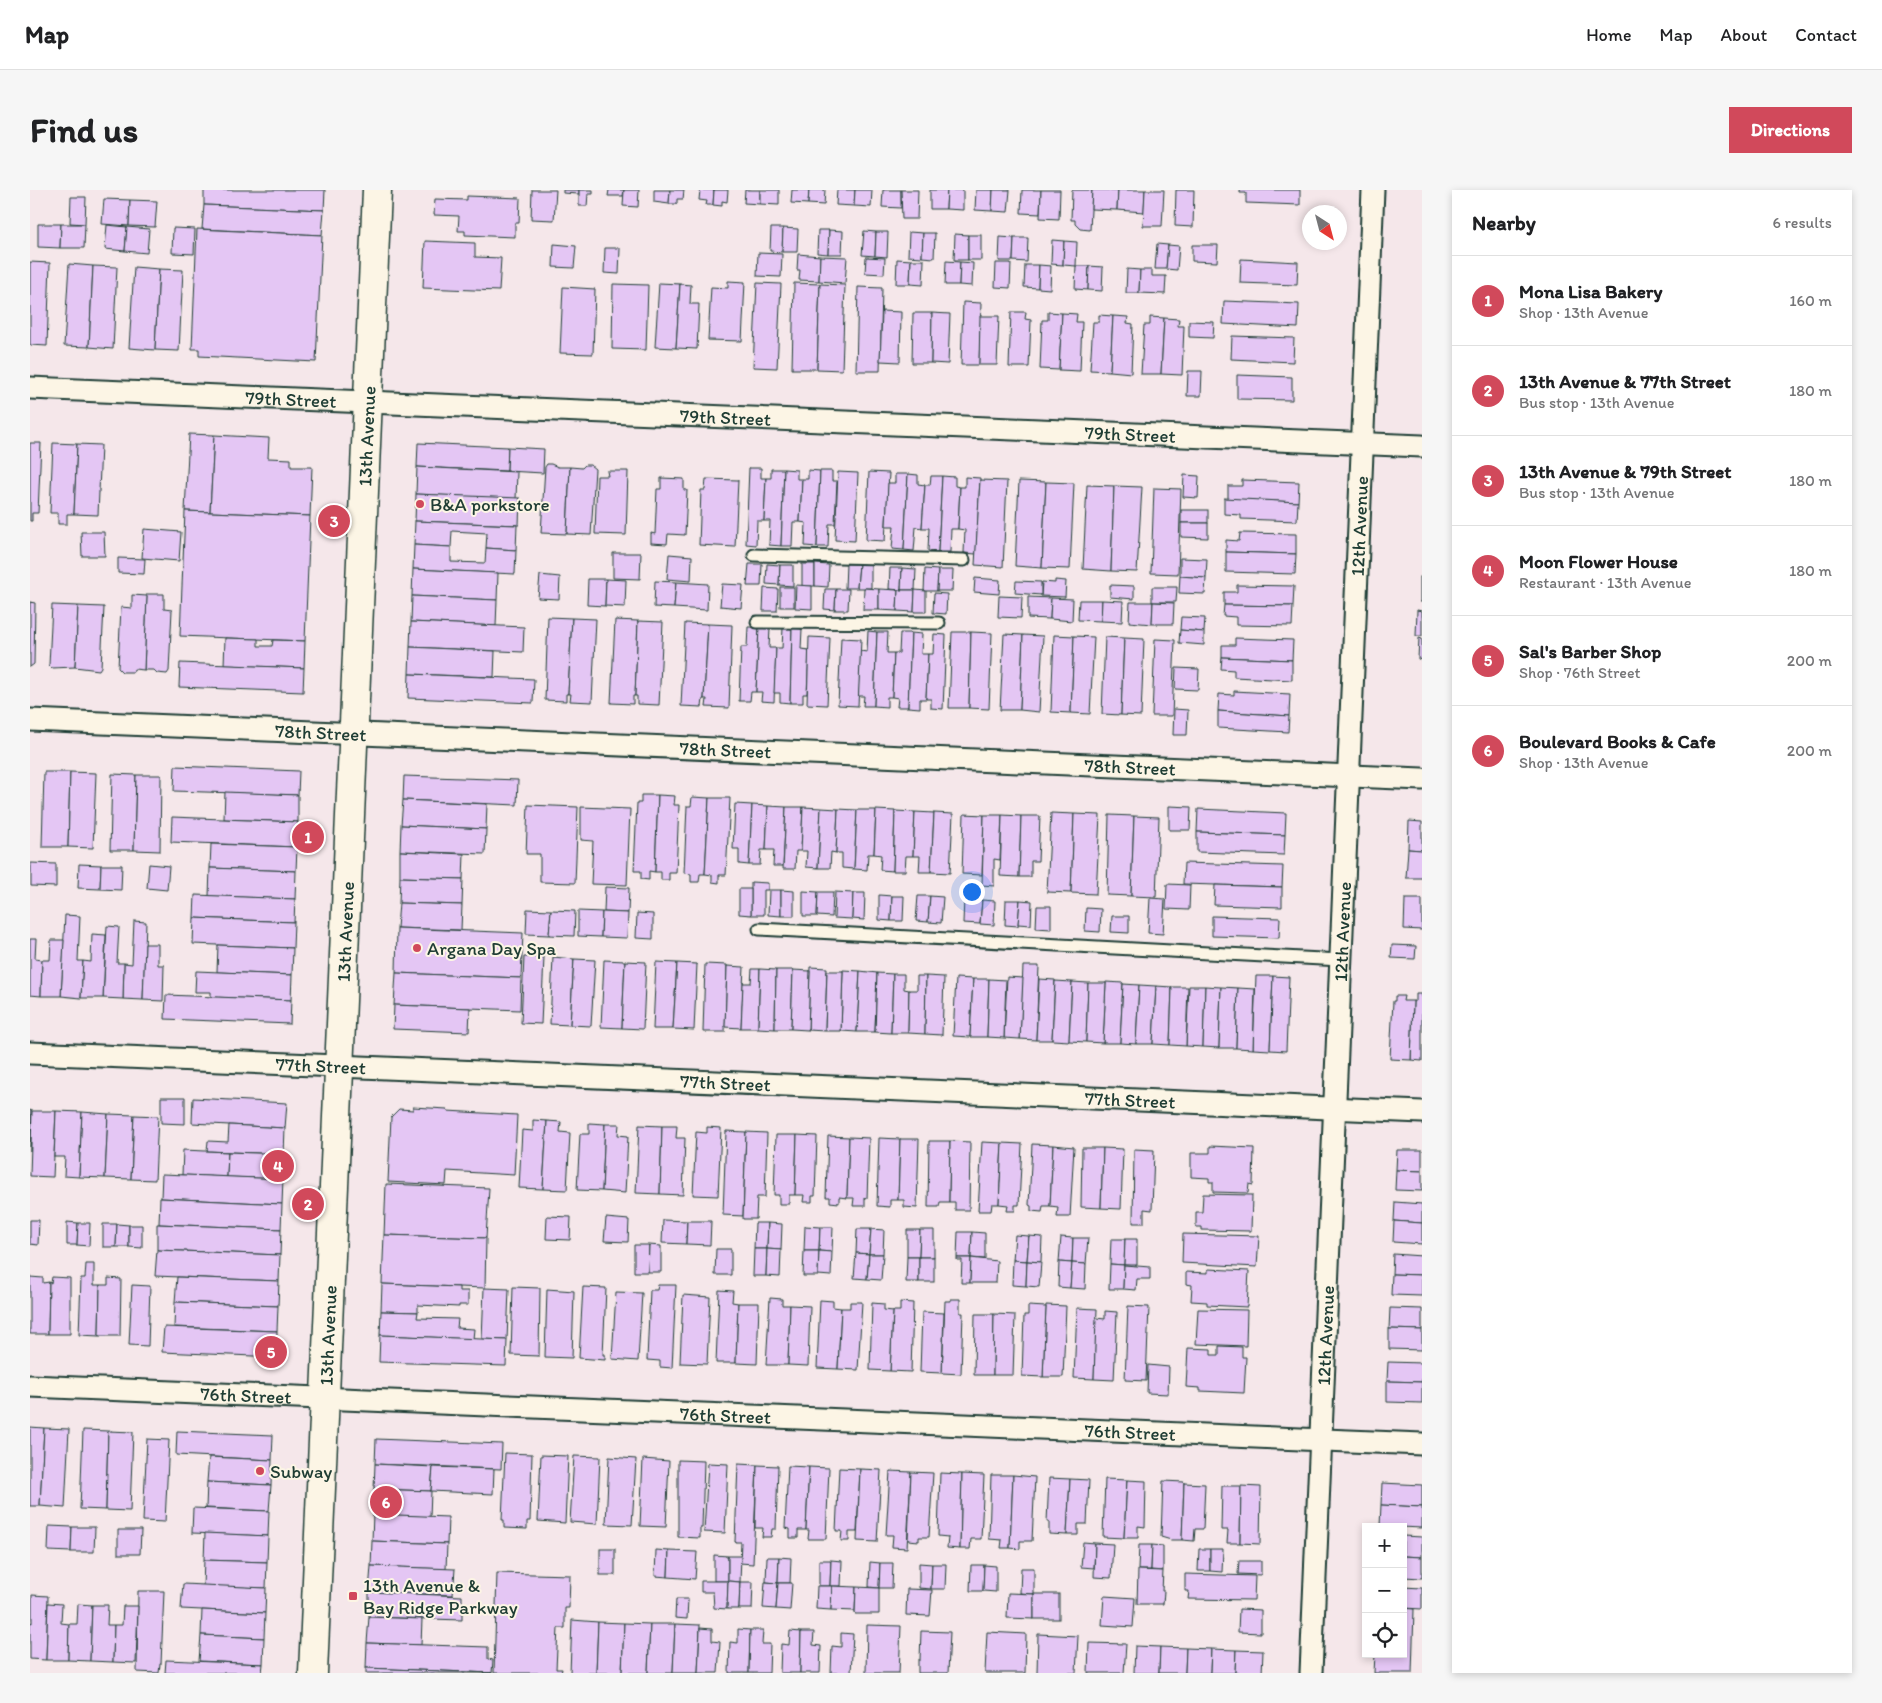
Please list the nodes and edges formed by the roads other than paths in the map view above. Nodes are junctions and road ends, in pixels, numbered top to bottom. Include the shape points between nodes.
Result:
1 (376, 190) edge
2 (1373, 190) edge
3 (30, 388) edge
4 (368, 402) junction
5 (1362, 444) junction
6 (1422, 446) edge
7 (754, 555) dead end
8 (964, 560) dead end
9 (757, 622) dead end
10 (939, 623) dead end
11 (30, 720) edge
12 (353, 734) junction
13 (1349, 776) junction
14 (1422, 779) edge
15 (758, 929) dead end
16 (1342, 960) junction
17 (30, 1053) edge
18 (340, 1066) junction
19 (1335, 1108) junction
20 (1422, 1112) edge
21 (30, 1386) edge
22 (325, 1397) junction
23 (1321, 1439) junction
24 (1422, 1444) edge
25 (313, 1673) edge
26 (1311, 1673) edge

1 - 4 main road, 13th Avenue
2 - 5 street, 12th Avenue
3 - 4 street, 79th Street
4 - 5 street, 79th Street
4 - 12 main road, 13th Avenue
5 - 6 street, 79th Street
5 - 13 street, 12th Avenue
7 - 8 lane
9 - 10 lane
11 - 12 street, 78th Street
12 - 13 street, 78th Street
12 - 18 main road, 13th Avenue
13 - 14 street, 78th Street
13 - 16 street, 12th Avenue
15 - 16 lane
16 - 19 street, 12th Avenue
17 - 18 street, 77th Street
18 - 19 street, 77th Street
18 - 22 main road, 13th Avenue
19 - 20 street, 77th Street
19 - 23 street, 12th Avenue
21 - 22 street, 76th Street
22 - 23 street, 76th Street
22 - 25 main road, 13th Avenue
23 - 24 street, 76th Street
23 - 26 street, 12th Avenue

